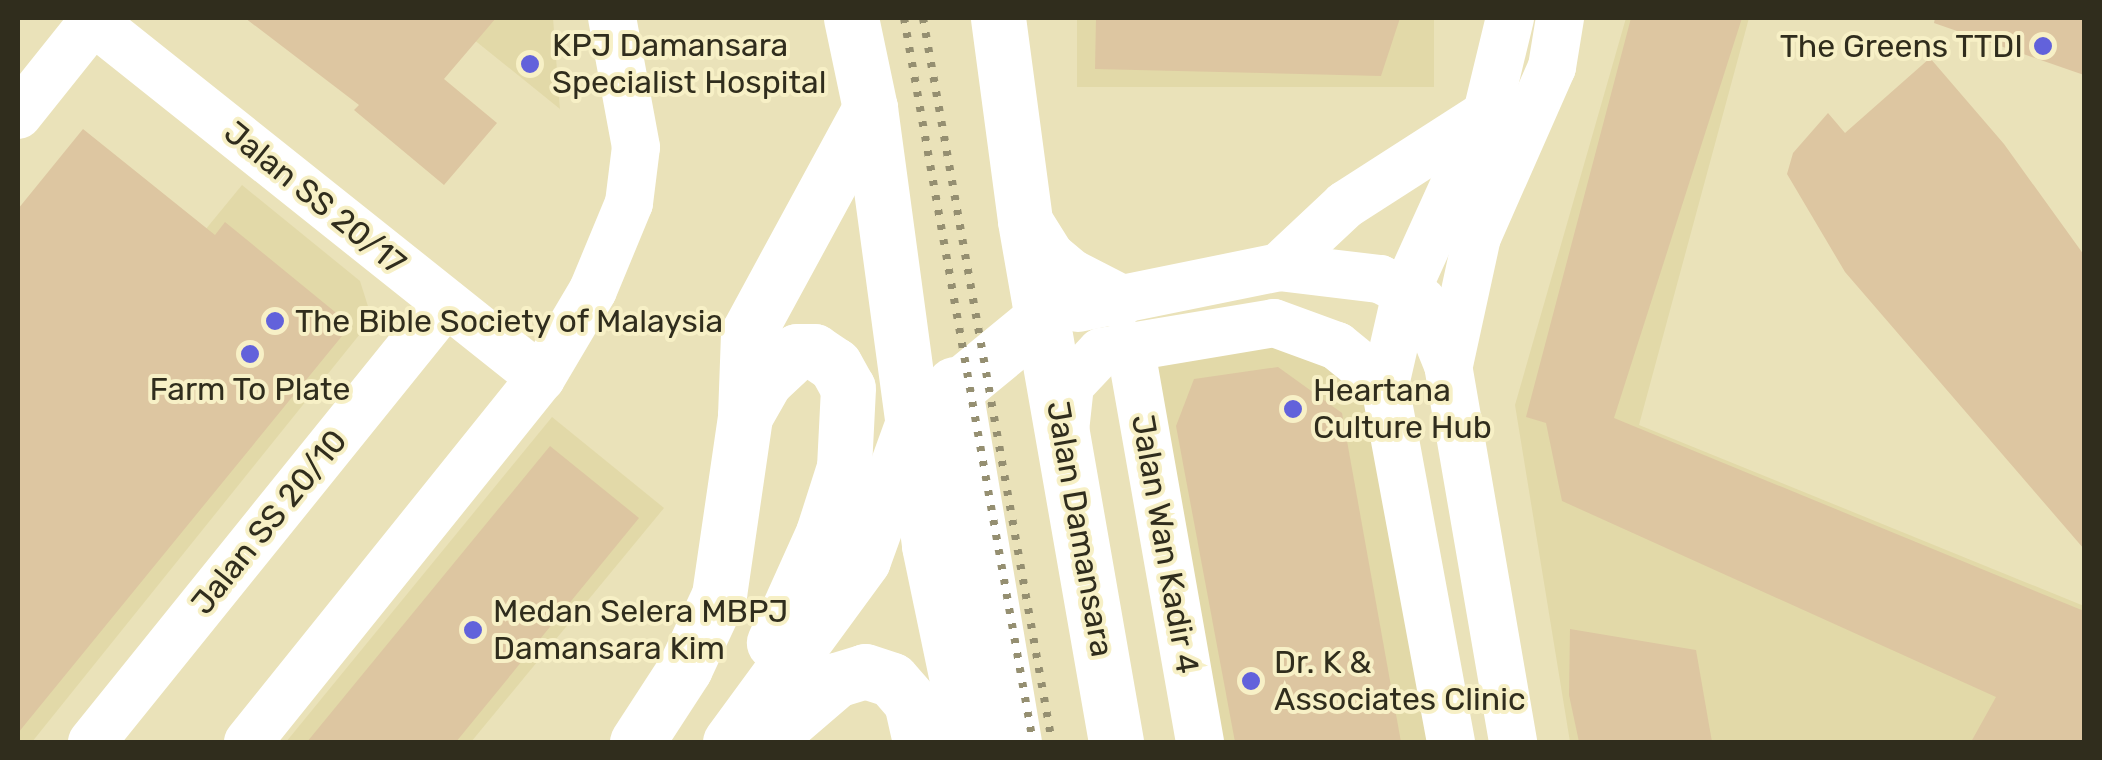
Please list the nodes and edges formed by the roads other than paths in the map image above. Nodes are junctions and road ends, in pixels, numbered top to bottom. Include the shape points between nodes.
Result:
1 (612, 18) edge
2 (851, 18) edge
3 (998, 18) edge
4 (1510, 18) edge
5 (1560, 18) edge
6 (91, 19) edge
7 (870, 108) junction
8 (1487, 113) junction
9 (18, 115) edge
10 (1025, 221) junction
11 (1278, 267) junction
12 (1407, 289) junction
13 (446, 303) junction
14 (1046, 314) junction
15 (1127, 323) junction
16 (1448, 365) junction
17 (540, 378) junction
18 (954, 384) junction
19 (1385, 385) junction
20 (745, 416) junction
21 (912, 425) junction
22 (1063, 444) junction
23 (930, 546) junction
24 (92, 742) edge
25 (248, 742) edge
26 (637, 742) edge
27 (730, 742) edge
28 (764, 742) edge
29 (922, 742) edge
30 (970, 742) edge
31 (1014, 742) edge
32 (1116, 742) edge
33 (1200, 742) edge
34 (1451, 742) edge
35 (1513, 742) edge

1 - 17 street via 636,148 629,203 593,290
2 - 7 main road
3 - 10 main road, Jalan Damansara
4 - 8 street
5 - 16 street via 1552,67 1477,237
6 - 9 street
6 - 13 street, Jalan SS 20/17
7 - 20 main road via 748,333
7 - 21 main road
8 - 11 street via 1344,205
8 - 12 street
10 - 14 main road, Jalan Damansara
10 - 15 main road via 1047,257
11 - 12 street
11 - 15 street
12 - 16 street via 1431,315
12 - 19 street
13 - 17 street, Jalan SS 20/17
13 - 24 street, Jalan SS 20/10
14 - 15 street
14 - 18 main road
14 - 22 main road, Jalan Damansara
15 - 19 street via 1274,323 1337,346
15 - 22 street via 1070,385
15 - 33 street, Jalan Wan Kadir 4
16 - 35 street
17 - 25 street
18 - 21 main road
18 - 31 main road
19 - 34 street
20 - 26 main road via 718,595 685,668
20 - 27 main road via 765,381 797,351 835,364 848,388 844,467 823,533
21 - 23 main road
21 - 27 main road via 863,560
22 - 32 main road, Jalan Damansara
23 - 29 main road
23 - 30 main road
28 - 29 main road via 836,680 865,671 892,680 911,702

